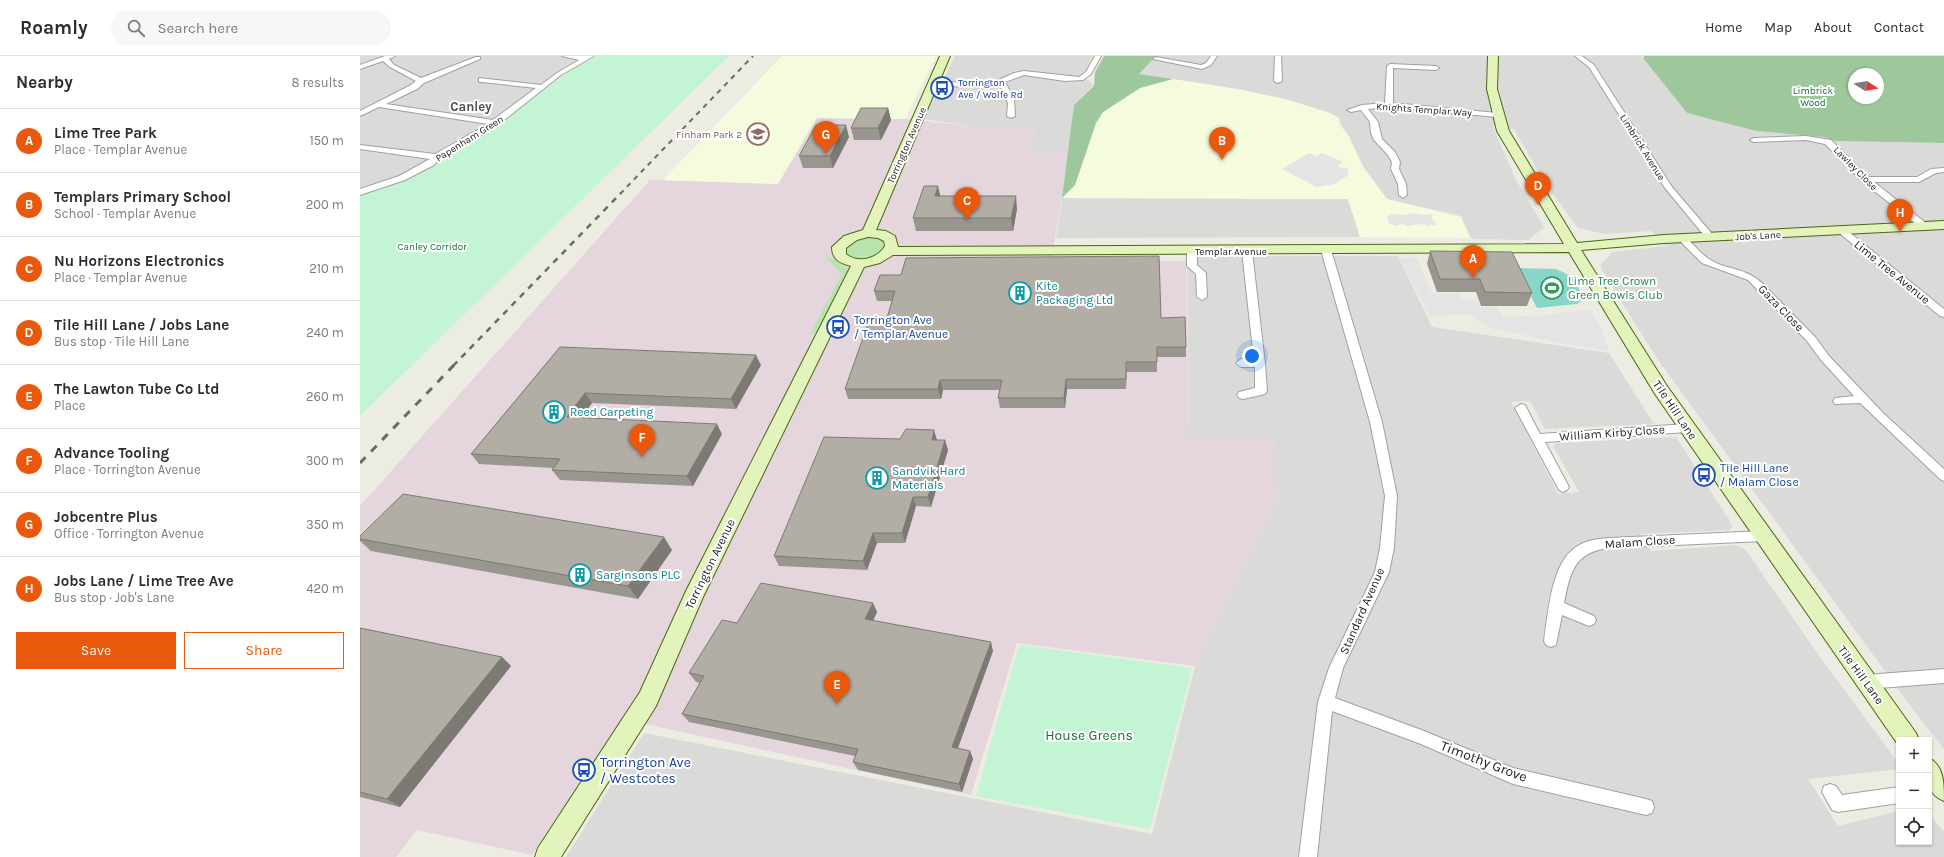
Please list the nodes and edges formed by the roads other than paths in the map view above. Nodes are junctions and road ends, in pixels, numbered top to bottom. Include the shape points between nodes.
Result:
1 (393, 56) edge
2 (565, 56) edge
3 (945, 56) edge
4 (1098, 56) edge
5 (1214, 56) edge
6 (1278, 56) edge
7 (1493, 56) edge
8 (1578, 56) edge
9 (478, 58) dead end
10 (588, 58) edge
11 (385, 59) junction
12 (1156, 59) dead end
13 (364, 66) edge
14 (1436, 68) dead end
15 (489, 76) dead end
16 (482, 80) junction
17 (421, 81) junction
18 (1278, 81) dead end
19 (1002, 83) junction
20 (934, 84) junction
21 (473, 85) dead end
22 (542, 87) junction
23 (378, 105) junction
24 (1389, 105) junction
25 (1362, 107) junction
26 (1351, 110) dead end
27 (360, 114) edge
28 (1497, 115) junction
29 (1012, 116) dead end
30 (495, 123) junction
31 (1754, 140) dead end
32 (360, 147) edge
33 (436, 157) junction
34 (1944, 170) edge
35 (1866, 180) junction
36 (360, 192) edge
37 (1403, 195) dead end
38 (1944, 225) edge
39 (1924, 226) junction
40 (1841, 230) junction
41 (868, 233) junction
42 (1710, 237) junction
43 (1683, 239) junction
44 (1572, 247) junction
45 (1326, 250) junction
46 (890, 251) junction
47 (1192, 251) junction
48 (1248, 251) junction
49 (859, 263) junction
50 (1202, 297) dead end
51 (1944, 314) edge
52 (1241, 363) dead end
53 (1260, 364) junction
54 (1243, 395) dead end
55 (1863, 399) junction
56 (1839, 401) dead end
57 (1521, 408) dead end
58 (1687, 428) junction
59 (1537, 438) junction
60 (1944, 476) edge
61 (1563, 487) dead end
62 (1764, 536) junction
63 (1558, 607) junction
64 (1590, 620) dead end
65 (1551, 641) dead end
66 (1944, 676) edge
67 (1866, 682) junction
68 (1326, 702) junction
69 (1906, 737) edge
70 (1931, 773) edge
71 (1938, 789) edge
72 (1830, 792) dead end
73 (1896, 795) edge
74 (1646, 807) dead end
75 (547, 857) edge
76 (1308, 857) edge

1 - 11 street
2 - 10 street
3 - 20 street, Torrington Avenue
4 - 19 street via 1084,78 1055,78 1027,72 1017,74
5 - 12 street via 1209,64 1202,67
6 - 18 street
7 - 28 street, Tile Hill Lane via 1492,89
8 - 42 street, Limbrick Avenue via 1592,66 1672,192
9 - 17 street
10 - 22 street, Papenham Green
11 - 13 street
11 - 17 street via 392,66
14 - 24 street via 1422,64 1387,66
15 - 16 street
16 - 21 street
16 - 22 street
17 - 23 street
19 - 20 street
19 - 29 street via 1011,98
20 - 41 street, Torrington Avenue
22 - 30 street, Papenham Green
23 - 27 street
23 - 30 street
24 - 25 street, Knights Templar Way
24 - 28 street, Knights Templar Way
25 - 26 street, Knights Templar Way
25 - 37 street via 1374,122 1378,140 1396,162 1395,170 1402,184
28 - 44 street, Tile Hill Lane via 1509,144
30 - 33 street, Papenham Green via 449,152
31 - 35 street, Lawley Close via 1824,140 1832,144
32 - 33 street
33 - 36 street, Papenham Green via 431,163 402,178
34 - 35 street via 1934,171 1919,179
35 - 39 street, Lawley Close
38 - 39 street, Job's Lane
39 - 40 street, Job's Lane
40 - 42 street, Job's Lane
40 - 51 street, Lime Tree Avenue
41 - 46 street via 888,237 892,242
41 - 49 street via 854,236 839,247 838,251 842,258
42 - 43 street, Job's Lane
43 - 44 street, Job's Lane
43 - 55 street, Gaza Close via 1705,261 1751,278 1811,339
44 - 45 street, Templar Avenue via 1541,250
44 - 58 street, Tile Hill Lane via 1636,352
45 - 48 street, Templar Avenue
45 - 68 street, Standard Avenue via 1376,422 1391,496 1387,548 1382,572 1336,668
46 - 47 street, Templar Avenue
46 - 49 street via 875,260
47 - 48 street, Templar Avenue
47 - 50 street via 1192,266 1201,273
48 - 53 street
49 - 75 street, Torrington Avenue via 693,597 648,699
52 - 53 street
53 - 54 street via 1261,391
55 - 56 street
55 - 60 street, Gaza Close
57 - 59 street, William Kirby Close
58 - 59 street, William Kirby Close
58 - 62 street, Tile Hill Lane
59 - 61 street, William Kirby Close
62 - 63 street, Malam Close via 1591,546 1578,552 1569,562 1562,579
62 - 67 street, Tile Hill Lane
63 - 64 street
63 - 65 street, Malam Close
66 - 67 street
67 - 69 street, Tile Hill Lane
68 - 74 street, Timothy Grove via 1424,738 1513,776
68 - 76 street, Standard Avenue
70 - 71 street
72 - 73 street via 1838,804

